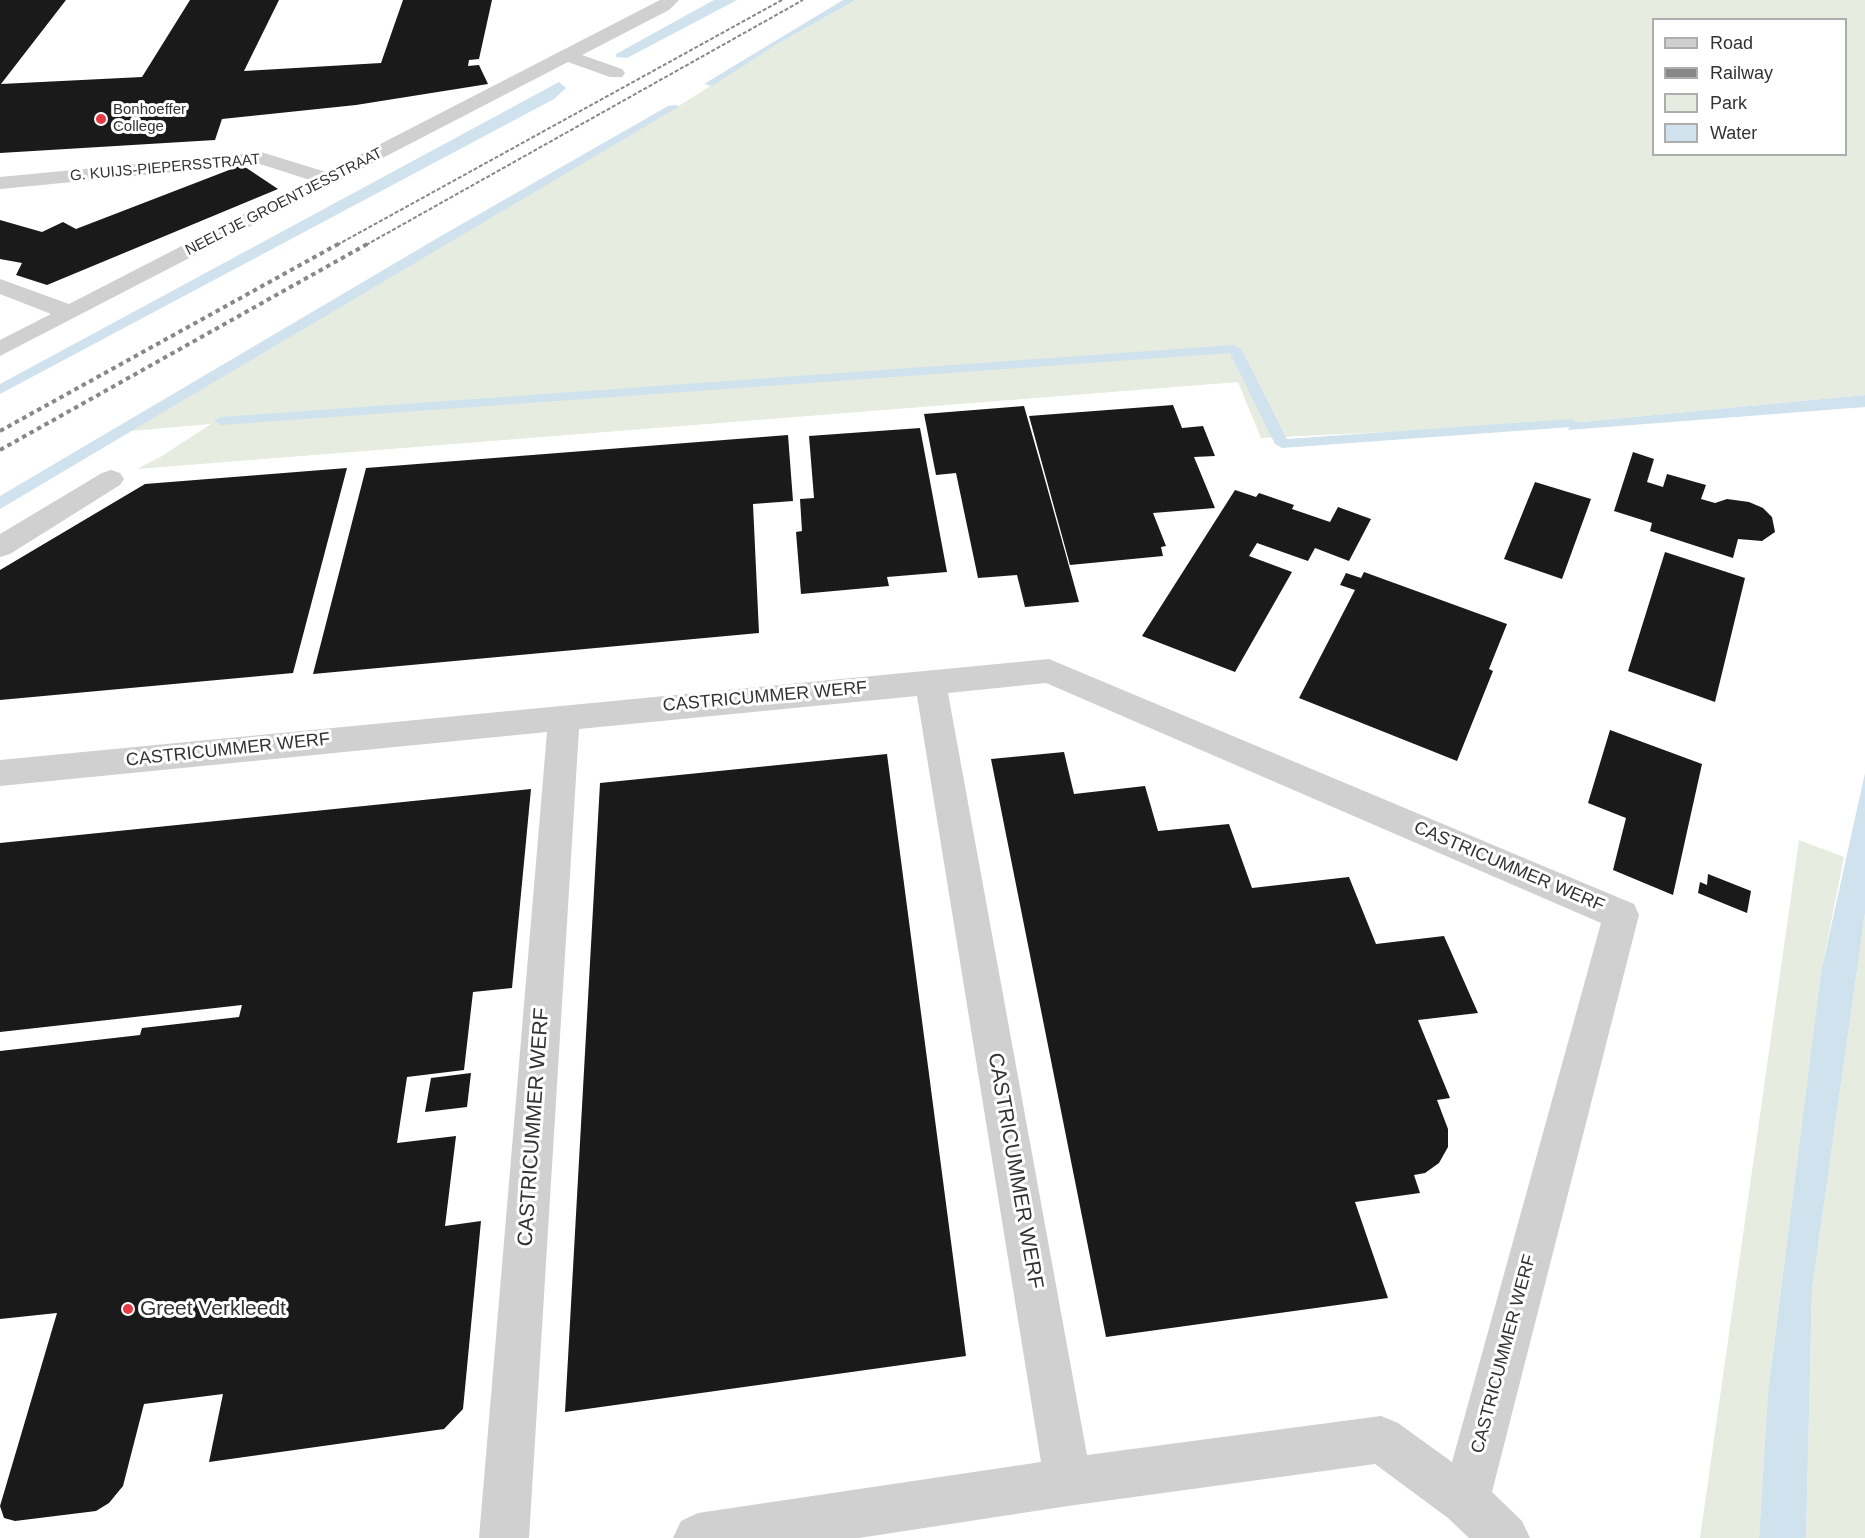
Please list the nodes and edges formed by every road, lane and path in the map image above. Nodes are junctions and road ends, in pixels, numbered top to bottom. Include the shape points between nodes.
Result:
1 (671, 0) edge
2 (568, 56) junction
3 (616, 73) dead end
4 (327, 179) junction
5 (0, 183) edge
6 (0, 286) edge
7 (70, 313) junction
8 (0, 349) edge
9 (111, 479) dead end
10 (0, 547) edge
11 (930, 681) junction
12 (564, 717) junction
13 (0, 773) edge
14 (1068, 1482) junction
15 (1465, 1501) junction
16 (504, 1538) edge
17 (698, 1538) edge
18 (1505, 1538) edge

1 - 2 street, NEELTJE GROENTJESSTRAAT
2 - 3 street
2 - 4 street, NEELTJE GROENTJESSTRAAT
4 - 5 street, G. KUIJS-PIEPERSSTRAAT via 261,158
4 - 7 street, NEELTJE GROENTJESSTRAAT
6 - 7 street
7 - 8 street, NEELTJE GROENTJESSTRAAT
9 - 10 street
11 - 12 street, CASTRICUMMER WERF
11 - 14 street, CASTRICUMMER WERF
11 - 15 street, CASTRICUMMER WERF via 1049,671 1622,915
12 - 13 street, CASTRICUMMER WERF
12 - 16 street, CASTRICUMMER WERF
14 - 15 street via 1381,1440
14 - 17 street
15 - 18 street

